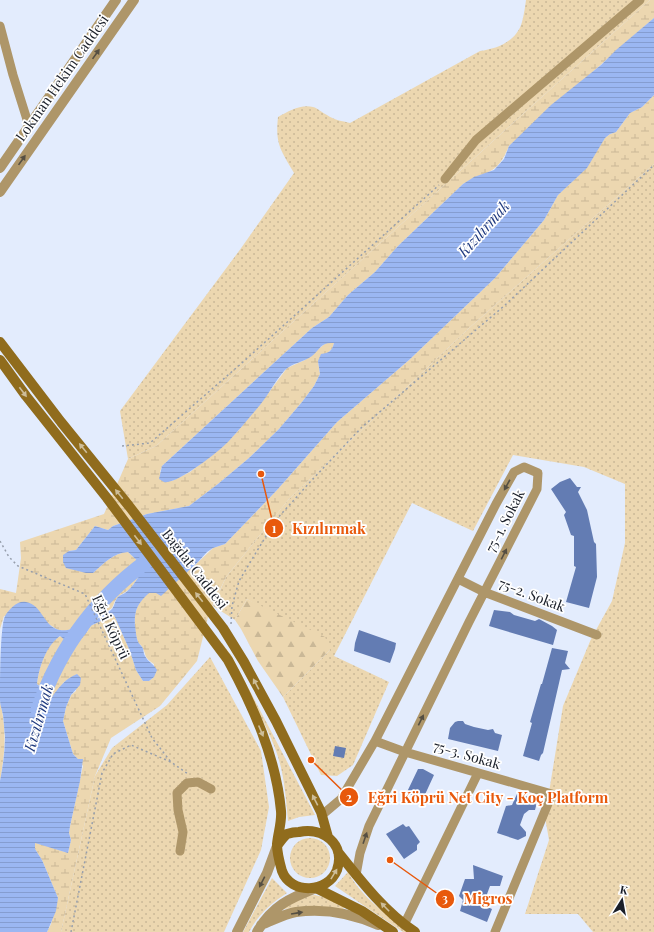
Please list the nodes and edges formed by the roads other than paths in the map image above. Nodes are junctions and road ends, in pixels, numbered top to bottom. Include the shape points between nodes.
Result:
1 (134, 0) edge
2 (640, 0) edge
3 (113, 2) edge
4 (0, 26) edge
5 (29, 126) junction
6 (0, 168) edge
7 (445, 179) road end
8 (0, 192) edge
9 (0, 342) edge
10 (0, 360) edge
11 (458, 579) junction
12 (484, 592) junction
13 (597, 634) dead end
14 (375, 741) junction
15 (405, 752) junction
16 (478, 773) junction
17 (211, 789) dead end
18 (322, 815) junction
19 (328, 837) junction
20 (277, 846) junction
21 (180, 851) dead end
22 (338, 852) junction
23 (356, 875) junction
24 (316, 888) junction
25 (404, 925) junction
26 (259, 929) edge
27 (237, 932) edge
28 (393, 932) edge
29 (414, 932) edge
30 (495, 932) edge

8 -> 1 street, Lokman Hekim Caddesi
2 - 7 street via 476,140
3 - 5 street, Lokman Hekim Caddesi
4 - 5 street
5 - 6 street, Lokman Hekim Caddesi
18 -> 9 main road, Bağdat Caddesi via 276,721 223,628
10 -> 20 main road, Bağdat Caddesi via 228,660 265,740 276,781 281,812
11 - 12 street, 75-2. Sokak
12 -> 11 street, 75-1. Sokak via 537,489 538,473 524,467 514,472
11 - 14 street, 75-1. Sokak
12 - 13 street, 75-2. Sokak
15 -> 12 street, 75-1. Sokak
14 - 15 street, 75-3. Sokak
14 - 18 street, 75-1. Sokak via 341,798
15 - 16 street, 75-3. Sokak
23 -> 15 street, 75-1. Sokak via 360,852 369,826
16 - 25 street
16 - 30 street, 75-3. Sokak via 552,794
17 - 21 street via 198,782 187,783 177,793 183,832
18 - 19 main road, Bağdat Caddesi
19 - 20 main road via 320,832 302,831 288,834
19 - 22 main road
20 - 24 main road via 283,872 288,880 306,889
20 -> 27 street via 267,873
22 - 23 main road
24 -> 22 main road via 325,884 337,870
25 -> 23 main road
24 - 26 street via 292,898 275,909
24 - 28 main road via 362,911
25 - 29 main road
26 -> 28 street via 295,912 327,911 361,918

